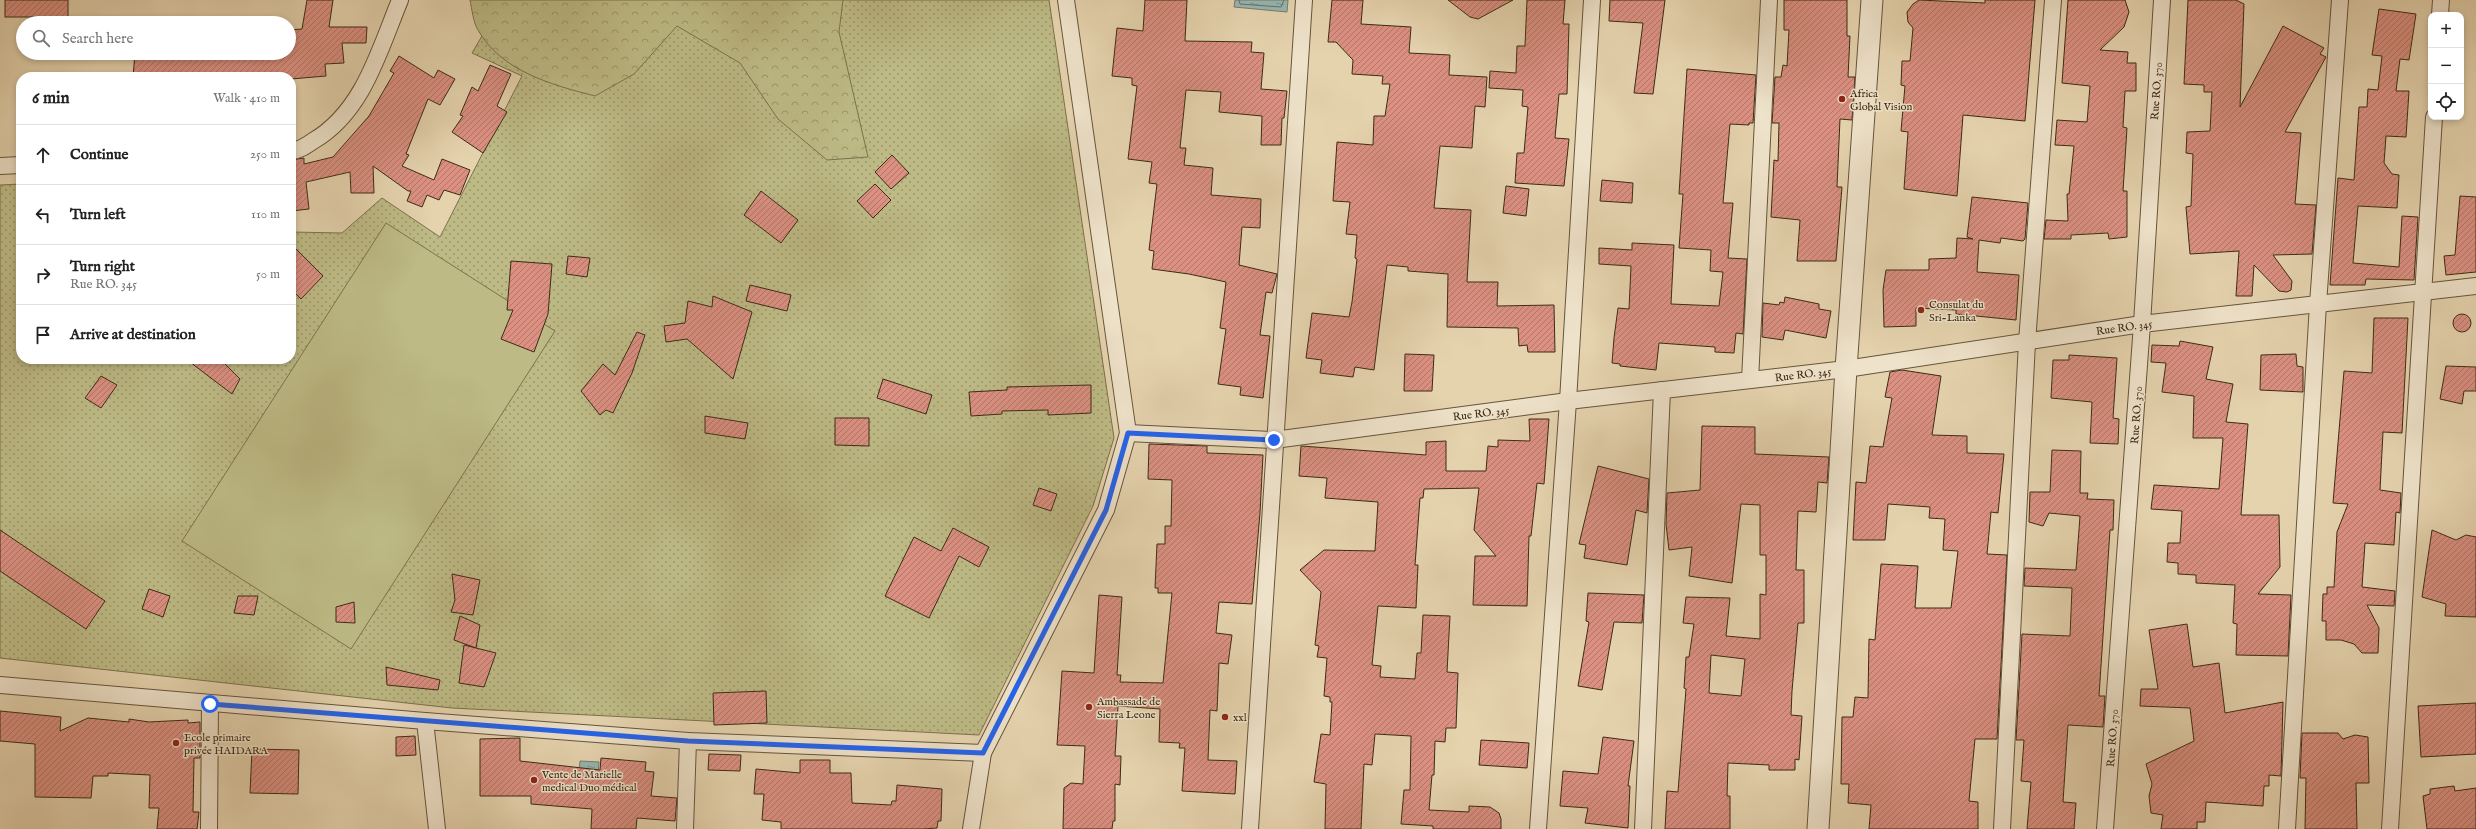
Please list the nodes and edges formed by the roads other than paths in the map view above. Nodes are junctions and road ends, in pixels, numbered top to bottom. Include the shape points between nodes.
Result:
1 (400, 0) edge
2 (1066, 0) edge
3 (1304, 0) edge
4 (1592, 0) edge
5 (1769, 0) edge
6 (1872, 0) edge
7 (2053, 0) edge
8 (2162, 0) edge
9 (2340, 0) edge
10 (2441, 0) edge
11 (2440, 12) edge
12 (2434, 120) edge
13 (296, 150) edge
14 (16, 165) edge
15 (0, 166) edge
16 (2476, 286) edge
17 (2424, 293) junction
18 (2318, 304) junction
19 (2142, 324) junction
20 (2027, 342) junction
21 (1846, 368) junction
22 (1750, 380) junction
23 (1662, 390) junction
24 (1568, 401) junction
25 (1128, 433) junction
26 (1274, 440) junction
27 (0, 685) edge
28 (210, 704) junction
29 (425, 721) junction
30 (688, 741) junction
31 (983, 753) junction
32 (209, 829) edge
33 (437, 829) edge
34 (685, 829) edge
35 (971, 829) edge
36 (1250, 829) edge
37 (1538, 829) edge
38 (1642, 829) edge
39 (1818, 829) edge
40 (2002, 829) edge
41 (2106, 829) edge
42 (2287, 829) edge
43 (2390, 829) edge

1 - 13 street via 361,94 331,131
2 - 25 street
3 - 26 street
4 - 24 street
5 - 22 street
6 - 21 street
7 - 20 street
8 - 19 street, Rue RO. 370
9 - 18 street
10 - 11 street
12 - 17 street
14 - 15 street
16 - 17 street, Rue RO. 345
17 - 18 street, Rue RO. 345
17 - 43 street
18 - 19 street, Rue RO. 345
18 - 42 street
19 - 20 street, Rue RO. 345
19 - 41 street, Rue RO. 370
20 - 21 street, Rue RO. 345
20 - 40 street
21 - 22 street, Rue RO. 345
21 - 39 street
22 - 23 street, Rue RO. 345
23 - 24 street, Rue RO. 345
23 - 38 street
24 - 26 street, Rue RO. 345
24 - 37 street
25 - 26 street, Rue RO. 345
25 - 31 street via 1106,510
26 - 36 street
27 - 28 street
28 - 29 street
28 - 32 street
29 - 30 street
29 - 33 street
30 - 31 street
30 - 34 street
31 - 35 street

